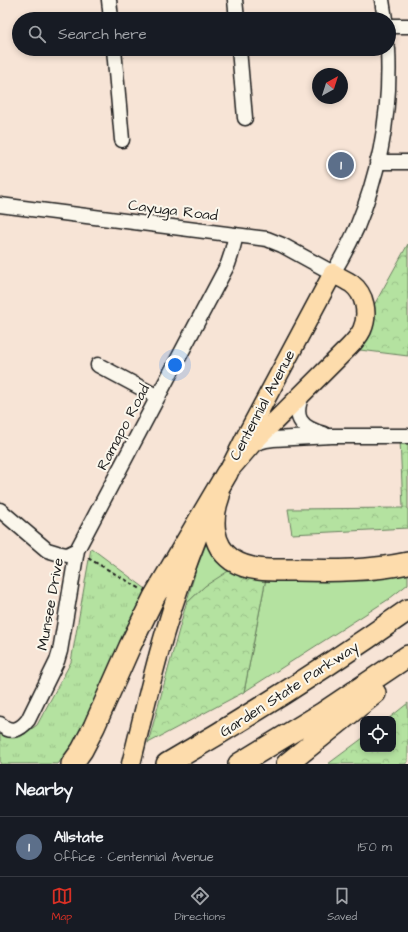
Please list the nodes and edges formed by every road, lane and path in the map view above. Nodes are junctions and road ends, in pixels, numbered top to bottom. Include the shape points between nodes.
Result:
1 (109, 0) edge
2 (235, 0) edge
3 (382, 0) edge
4 (110, 12) edge
5 (236, 12) edge
6 (384, 12) edge
7 (396, 26) edge
8 (408, 26) edge
9 (115, 56) edge
10 (240, 56) edge
11 (388, 56) edge
12 (245, 118) dead end
13 (122, 140) dead end
14 (377, 162) junction
15 (408, 162) edge
16 (0, 206) edge
17 (236, 235) junction
18 (333, 273) junction
19 (98, 364) dead end
20 (303, 393) junction
21 (158, 397) junction
22 (332, 436) junction
23 (408, 436) edge
24 (252, 444) junction
25 (227, 473) junction
26 (0, 510) edge
27 (77, 550) junction
28 (408, 563) edge
29 (144, 591) dead end
30 (408, 610) edge
31 (408, 656) edge
32 (408, 667) edge
33 (0, 724) edge
34 (72, 764) edge
35 (130, 764) edge
36 (167, 764) edge
37 (239, 764) edge
38 (287, 764) edge

1 - 4 street
2 - 5 street
3 - 6 street
7 - 8 street
9 - 13 street
10 - 12 street
11 - 14 street, Centennial Avenue via 384,133
14 - 15 street
14 - 18 street, Centennial Avenue via 357,227
16 - 17 street, Cayuga Road
17 - 18 street, Cayuga Road via 274,241
17 - 21 street, Ramapo Road via 228,264
18 - 20 main road via 353,285 361,295 365,307 365,322 349,347
18 - 25 main road, Centennial Avenue
19 - 21 street
20 - 22 street via 298,412 301,422 310,430
20 - 24 main road
21 - 27 street, Ramapo Road
22 - 23 street
22 - 24 street via 273,439
24 - 25 main road
25 - 28 highway via 217,501 214,530 227,556 241,564 256,568 323,571
25 - 34 highway via 154,597 94,727
25 - 35 main road, Centennial Avenue via 200,531 178,590
26 - 27 street via 47,550 67,555
27 - 29 path
27 - 33 street, Munsee Drive via 57,661 24,725 14,730
30 - 36 highway, Garden State Parkway via 261,708
31 - 37 highway via 329,709
32 - 38 highway

